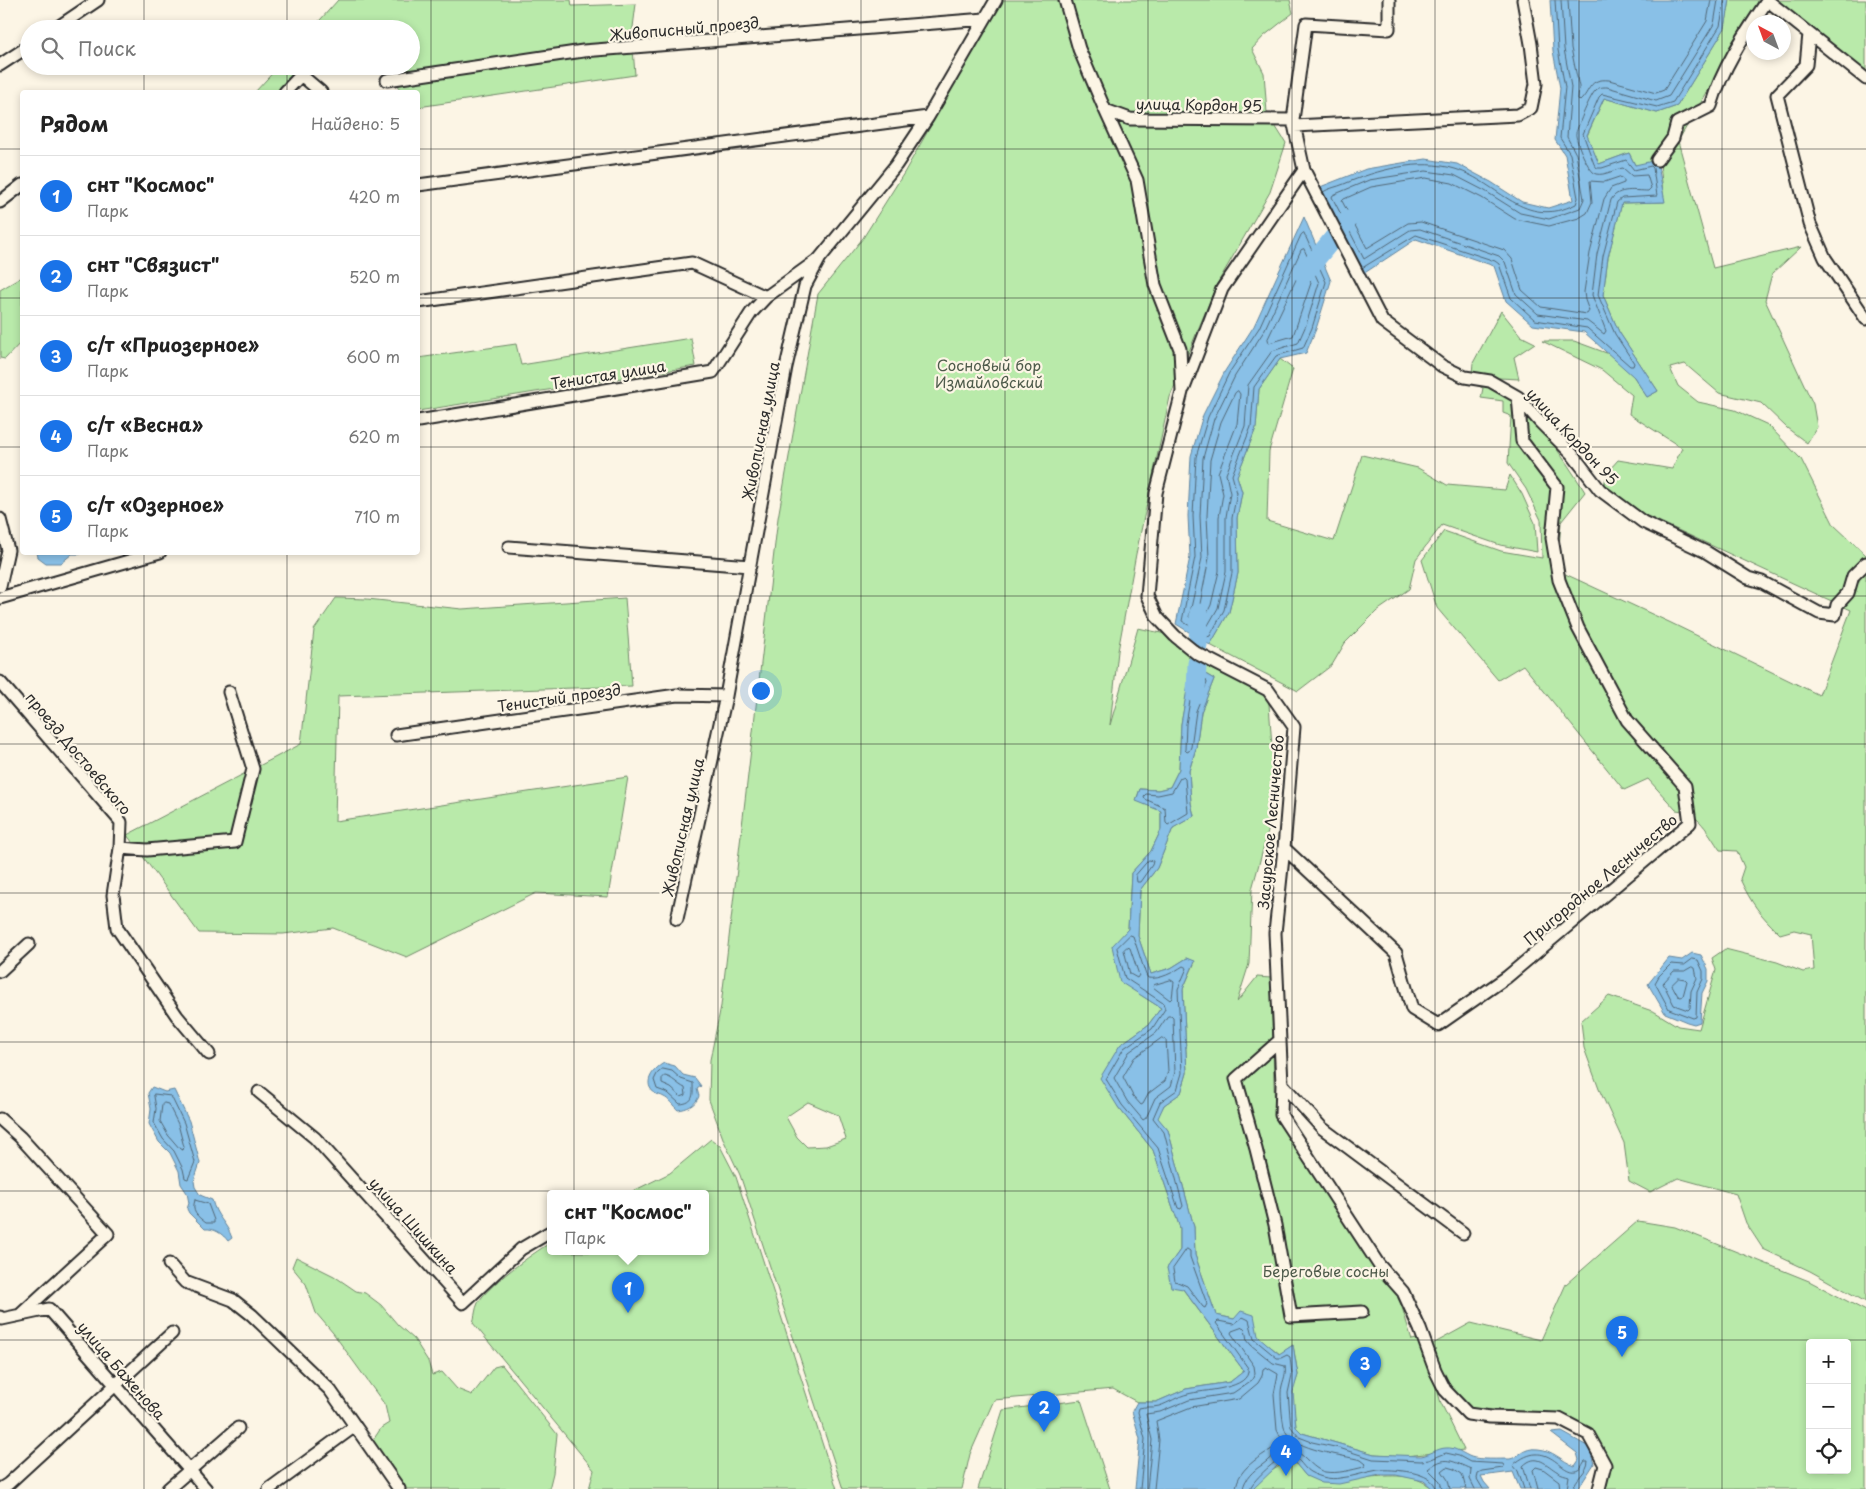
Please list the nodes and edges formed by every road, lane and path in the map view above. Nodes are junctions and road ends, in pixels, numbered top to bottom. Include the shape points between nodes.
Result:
1 (98, 0) edge
2 (996, 0) edge
3 (1065, 0) edge
4 (1389, 0) edge
5 (1523, 0) edge
6 (1767, 0) edge
7 (985, 19) junction
8 (68, 20) edge
9 (1809, 34) junction
10 (20, 52) edge
11 (0, 65) edge
12 (301, 75) edge
13 (301, 75) edge
14 (1866, 79) edge
15 (387, 80) dead end
16 (288, 90) edge
17 (319, 90) edge
18 (1105, 110) junction
19 (928, 117) junction
20 (1294, 123) junction
21 (1657, 160) dead end
22 (1304, 170) junction
23 (420, 185) edge
24 (20, 187) edge
25 (0, 202) edge
26 (820, 258) junction
27 (766, 297) junction
28 (420, 302) edge
29 (1866, 320) edge
30 (1182, 392) junction
31 (1518, 397) junction
32 (420, 420) edge
33 (0, 519) edge
34 (3, 538) edge
35 (509, 547) dead end
36 (150, 555) edge
37 (1866, 563) edge
38 (750, 566) junction
39 (0, 586) edge
40 (0, 598) edge
41 (0, 682) edge
42 (229, 692) dead end
43 (726, 696) junction
44 (396, 735) dead end
45 (120, 848) junction
46 (1284, 848) junction
47 (677, 919) dead end
48 (29, 944) dead end
49 (0, 970) edge
50 (1280, 1040) junction
51 (209, 1054) dead end
52 (1282, 1084) junction
53 (258, 1092) dead end
54 (0, 1118) edge
55 (1463, 1233) dead end
56 (547, 1234) edge
57 (168, 1264) dead end
58 (1362, 1312) dead end
59 (20, 1315) junction
60 (1, 1319) edge
61 (172, 1333) dead end
62 (115, 1384) junction
63 (355, 1426) junction
64 (238, 1428) dead end
65 (190, 1470) junction
66 (0, 1489) edge
67 (168, 1489) edge
68 (206, 1489) edge
69 (268, 1489) edge
70 (399, 1489) edge
71 (1599, 1489) edge

1 - 8 street
2 - 7 street, Живописная улица
3 - 18 street, Засурское Лесничество via 1079,49
4 - 20 street, улица Кордон 95 via 1389,29 1306,24
5 - 20 street, улица Кордон 95 via 1536,84 1531,108 1518,115
6 - 9 street
6 - 21 street via 1740,41 1717,85 1711,106 1678,124 1673,138
7 - 15 street, Живописный проезд via 583,51
7 - 19 street, Живописная улица
9 - 14 street
9 - 29 street via 1806,65 1777,95 1810,224 1825,258
10 - 11 street
12 - 17 street
13 - 16 street
18 - 20 street, улица Кордон 95 via 1130,119
18 - 30 street, Засурское Лесничество via 1137,180 1155,285 1180,349
19 - 23 street
19 - 26 street, Живописная улица via 896,165
20 - 22 street, улица Кордон 95
22 - 30 street via 1222,289
22 - 31 street, улица Кордон 95 via 1382,321 1442,366 1465,376 1490,381
24 - 25 street
26 - 27 street, Тенистая улица
26 - 38 street, Живописная улица via 805,286 786,367
27 - 28 street via 692,264
27 - 32 street, Тенистая улица via 713,372
30 - 46 street, Засурское Лесничество via 1156,493 1147,596 1157,617 1175,636 1196,653 1268,690 1294,727
31 - 37 street, улица Кордон 95 via 1572,454 1600,490 1619,505 1643,522 1819,613 1835,615 1853,576
31 - 46 street, Пригородное Лесничество via 1522,441 1557,486 1552,538 1559,580 1578,628 1627,720 1686,786 1690,823 1507,978 1438,1025 1412,1009 1396,952
33 - 34 street
34 - 39 street via 8,550
35 - 38 street
36 - 40 street
38 - 43 street, Живописная улица
41 - 45 street, проезд Достоевского via 121,822
42 - 45 street via 252,769 235,842 147,850
43 - 44 street, Тенистый проезд via 677,695
43 - 47 street, Живописная улица
45 - 51 street via 113,895 117,928 177,1016
46 - 50 street, Засурское Лесничество via 1275,933
48 - 49 street
50 - 52 street, Засурское Лесничество
50 - 58 street via 1236,1079 1275,1225 1291,1316
52 - 55 street via 1322,1128
52 - 71 street, Засурское Лесничество via 1281,1115 1378,1264 1403,1292 1445,1390 1468,1414 1559,1419 1588,1434 1605,1465
53 - 56 street, улица Шишкина via 315,1138 463,1303 521,1249
54 - 59 street via 108,1234
57 - 63 street via 185,1282 234,1300 252,1315 330,1390
59 - 60 street, улица Баженова
59 - 62 street, улица Баженова via 49,1308
61 - 62 street
62 - 65 street, улица Баженова
62 - 66 street
63 - 69 street
63 - 70 street
64 - 65 street
65 - 67 street
65 - 68 street, улица Баженова

